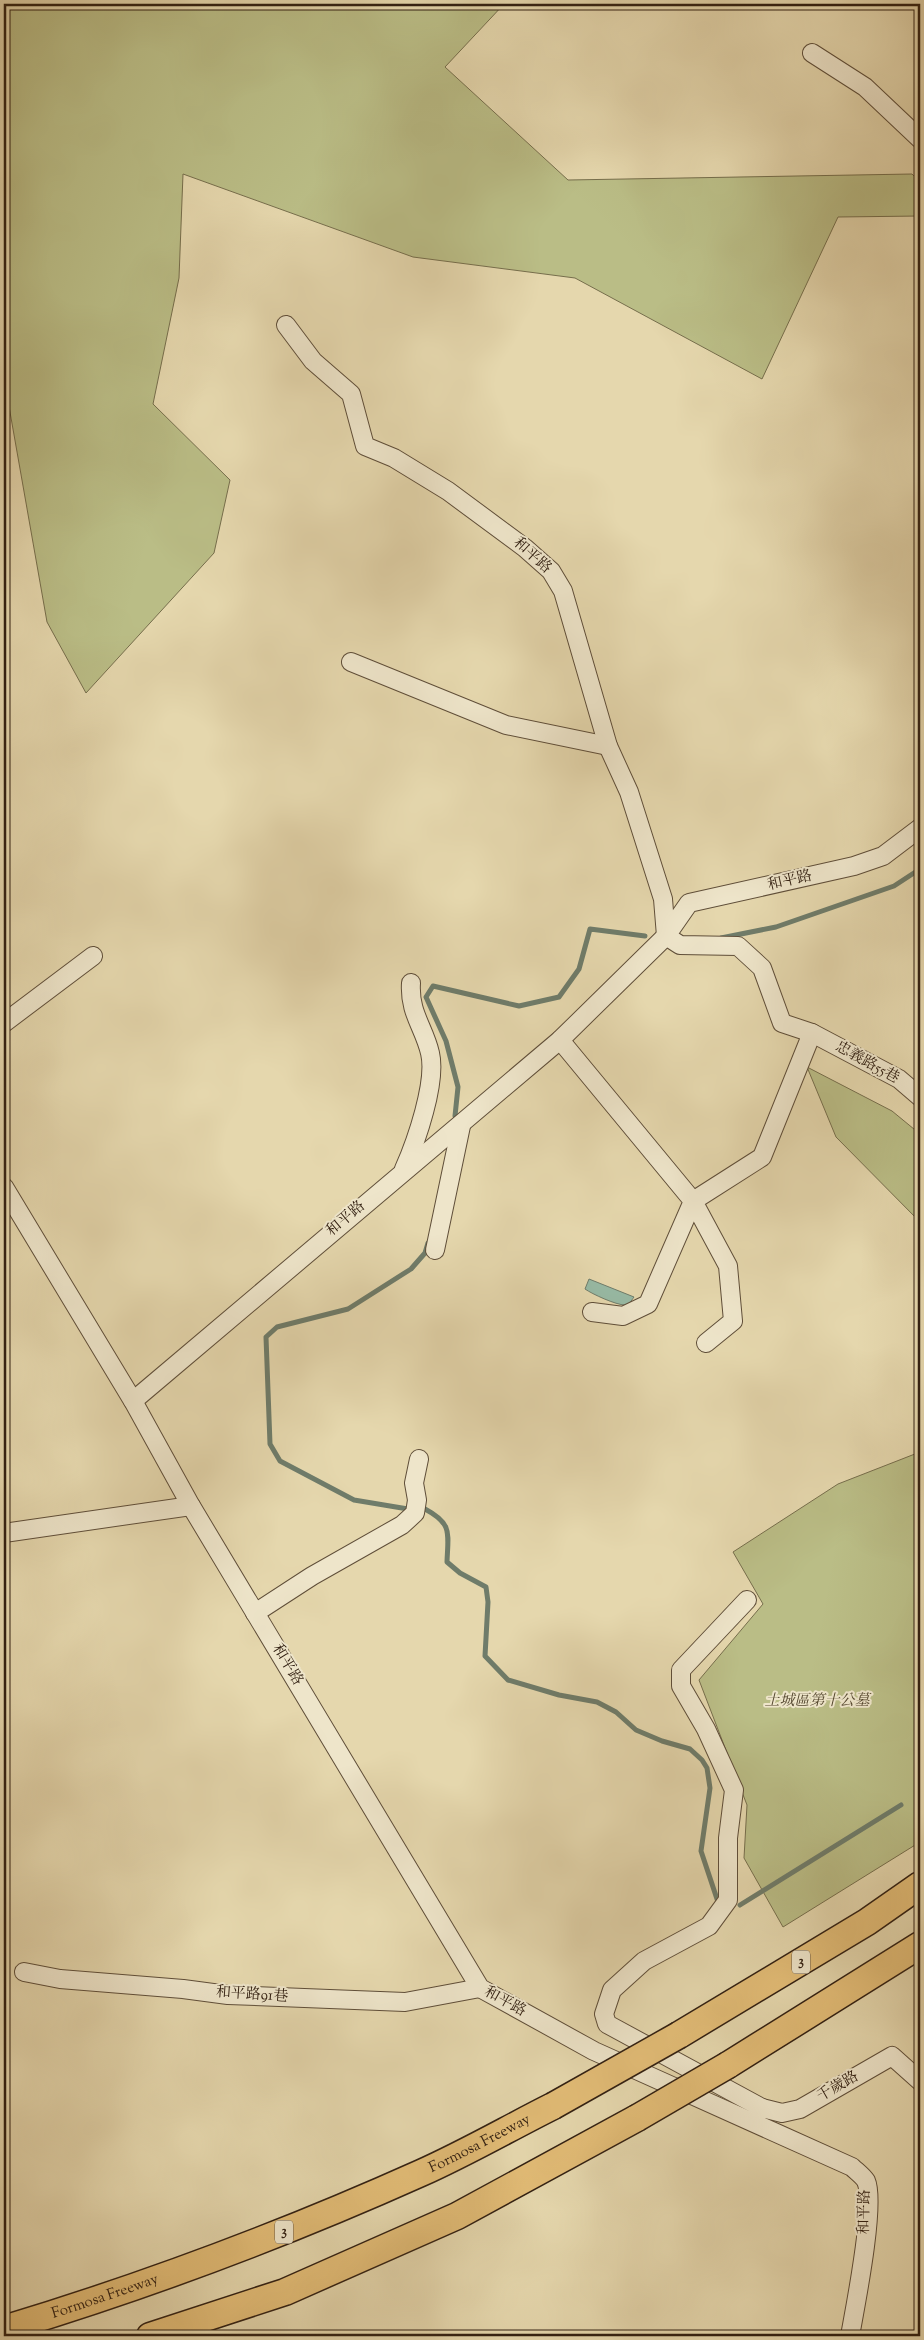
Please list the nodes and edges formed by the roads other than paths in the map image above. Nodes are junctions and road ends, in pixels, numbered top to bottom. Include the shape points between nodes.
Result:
1 (812, 53) dead end
2 (920, 139) edge
3 (286, 325) dead end
4 (351, 662) dead end
5 (608, 746) junction
6 (920, 828) edge
7 (666, 936) junction
8 (94, 956) dead end
9 (411, 983) dead end
10 (4, 1023) edge
11 (812, 1033) junction
12 (560, 1040) junction
13 (920, 1097) edge
14 (461, 1126) junction
15 (404, 1170) junction
16 (4, 1186) edge
17 (693, 1202) junction
18 (435, 1250) dead end
19 (592, 1312) dead end
20 (706, 1343) dead end
21 (133, 1401) junction
22 (419, 1459) dead end
23 (191, 1506) junction
24 (4, 1533) edge
25 (747, 1600) dead end
26 (255, 1613) junction
27 (920, 1885) edge
28 (920, 1945) edge
29 (24, 1972) dead end
30 (480, 1988) junction
31 (920, 2081) edge
32 (757, 2115) junction
33 (4, 2329) edge
34 (150, 2336) edge
35 (850, 2336) edge

1 - 2 street via 865,87
3 - 5 street, 和平路 via 313,362 351,394 365,446 394,458 448,491 551,571 563,591
4 - 5 street via 506,725
5 - 7 street, 和平路 via 629,792 660,890
6 - 7 street, 和平路 via 883,856 854,866 689,904
7 - 11 street, 忠義路55巷 via 680,944 738,946 762,968 782,1023
7 - 12 street, 和平路
8 - 10 street
9 - 15 street via 410,1000 431,1054 430,1080 414,1147
11 - 13 street, 忠義路55巷 via 899,1080
11 - 17 street via 762,1157
12 - 14 street, 和平路
12 - 17 street
14 - 15 street, 和平路
14 - 18 street
15 - 21 street, 和平路
16 - 21 street, 和平路
17 - 19 street via 648,1304 623,1316
17 - 20 street via 728,1266 732,1321
21 - 23 street, 和平路
22 - 26 street via 414,1483 415,1513
23 - 24 street
23 - 26 street, 和平路
25 - 32 street via 681,1670 680,1686 706,1729 734,1790 728,1838 728,1900 709,1926 644,1961 612,1990 604,2014 607,2024
26 - 30 street, 和平路
27 - 33 highway, Formosa Freeway / 3, bridge via 867,1922 679,2035 553,2106 423,2172 250,2246
28 - 34 highway, bridge via 728,2065 458,2216 284,2292
29 - 30 street, 和平路91巷 via 60,1979 228,1995 405,2002
30 - 32 street, 和平路 via 594,2051
31 - 32 street, 千歲路 via 892,2056 800,2109
32 - 35 street, 和平路 via 852,2167 866,2182 868,2205 863,2266

